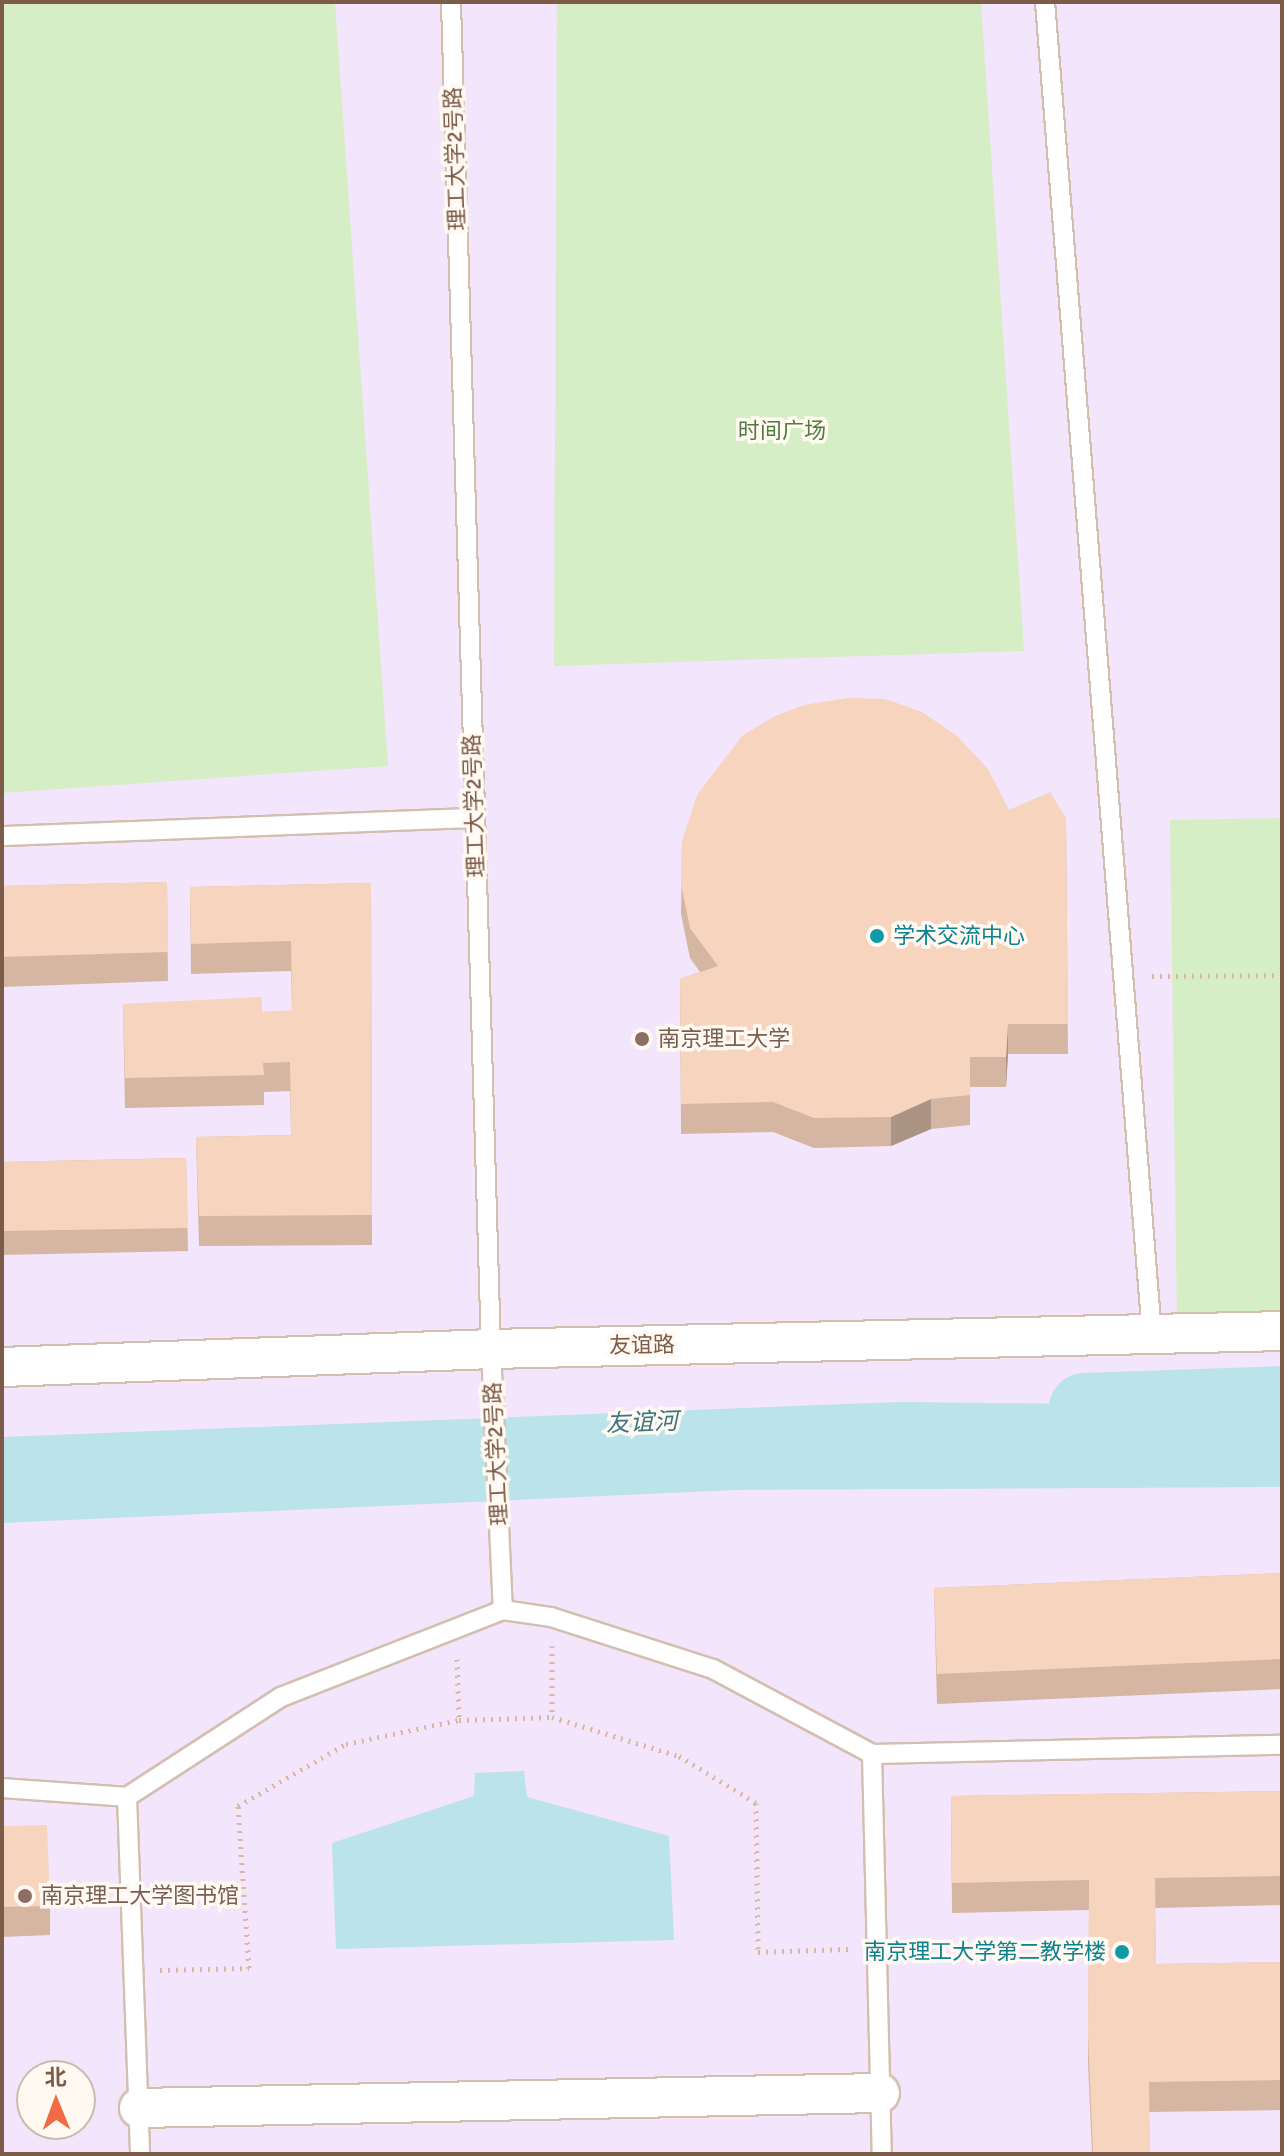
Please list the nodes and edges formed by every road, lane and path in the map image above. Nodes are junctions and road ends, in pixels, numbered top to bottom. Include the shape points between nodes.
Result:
1 (451, 2) edge
2 (1045, 2) edge
3 (475, 818) junction
4 (2, 836) edge
5 (1282, 975) edge
6 (1123, 976) junction
7 (1282, 1331) edge
8 (1152, 1334) junction
9 (491, 1349) junction
10 (2, 1367) edge
11 (503, 1610) junction
12 (551, 1617) junction
13 (457, 1630) junction
14 (552, 1717) junction
15 (459, 1720) junction
16 (1282, 1745) edge
17 (872, 1754) junction
18 (2, 1788) edge
19 (127, 1797) junction
20 (875, 1948) junction
21 (135, 1970) junction
22 (880, 2093) junction
23 (139, 2108) junction
24 (140, 2154) edge
25 (882, 2154) edge

1 - 3 lane, 理工大学2号路
2 - 6 lane
3 - 4 lane
3 - 9 lane, 理工大学2号路
5 - 6 path
6 - 8 lane
7 - 8 street, 友谊路
8 - 9 street, 友谊路
9 - 10 street, 友谊路
9 - 11 lane, 理工大学2号路
11 - 12 lane
11 - 13 lane
12 - 14 path
12 - 17 lane via 713,1669
13 - 15 path
13 - 19 lane via 281,1697
14 - 15 path
14 - 20 path via 679,1756 756,1803 758,1952
15 - 21 path via 346,1744 238,1806 249,1968
16 - 17 lane
17 - 20 lane
18 - 19 lane
19 - 21 lane
20 - 22 lane
21 - 23 lane
22 - 23 street
22 - 25 lane
23 - 24 lane

